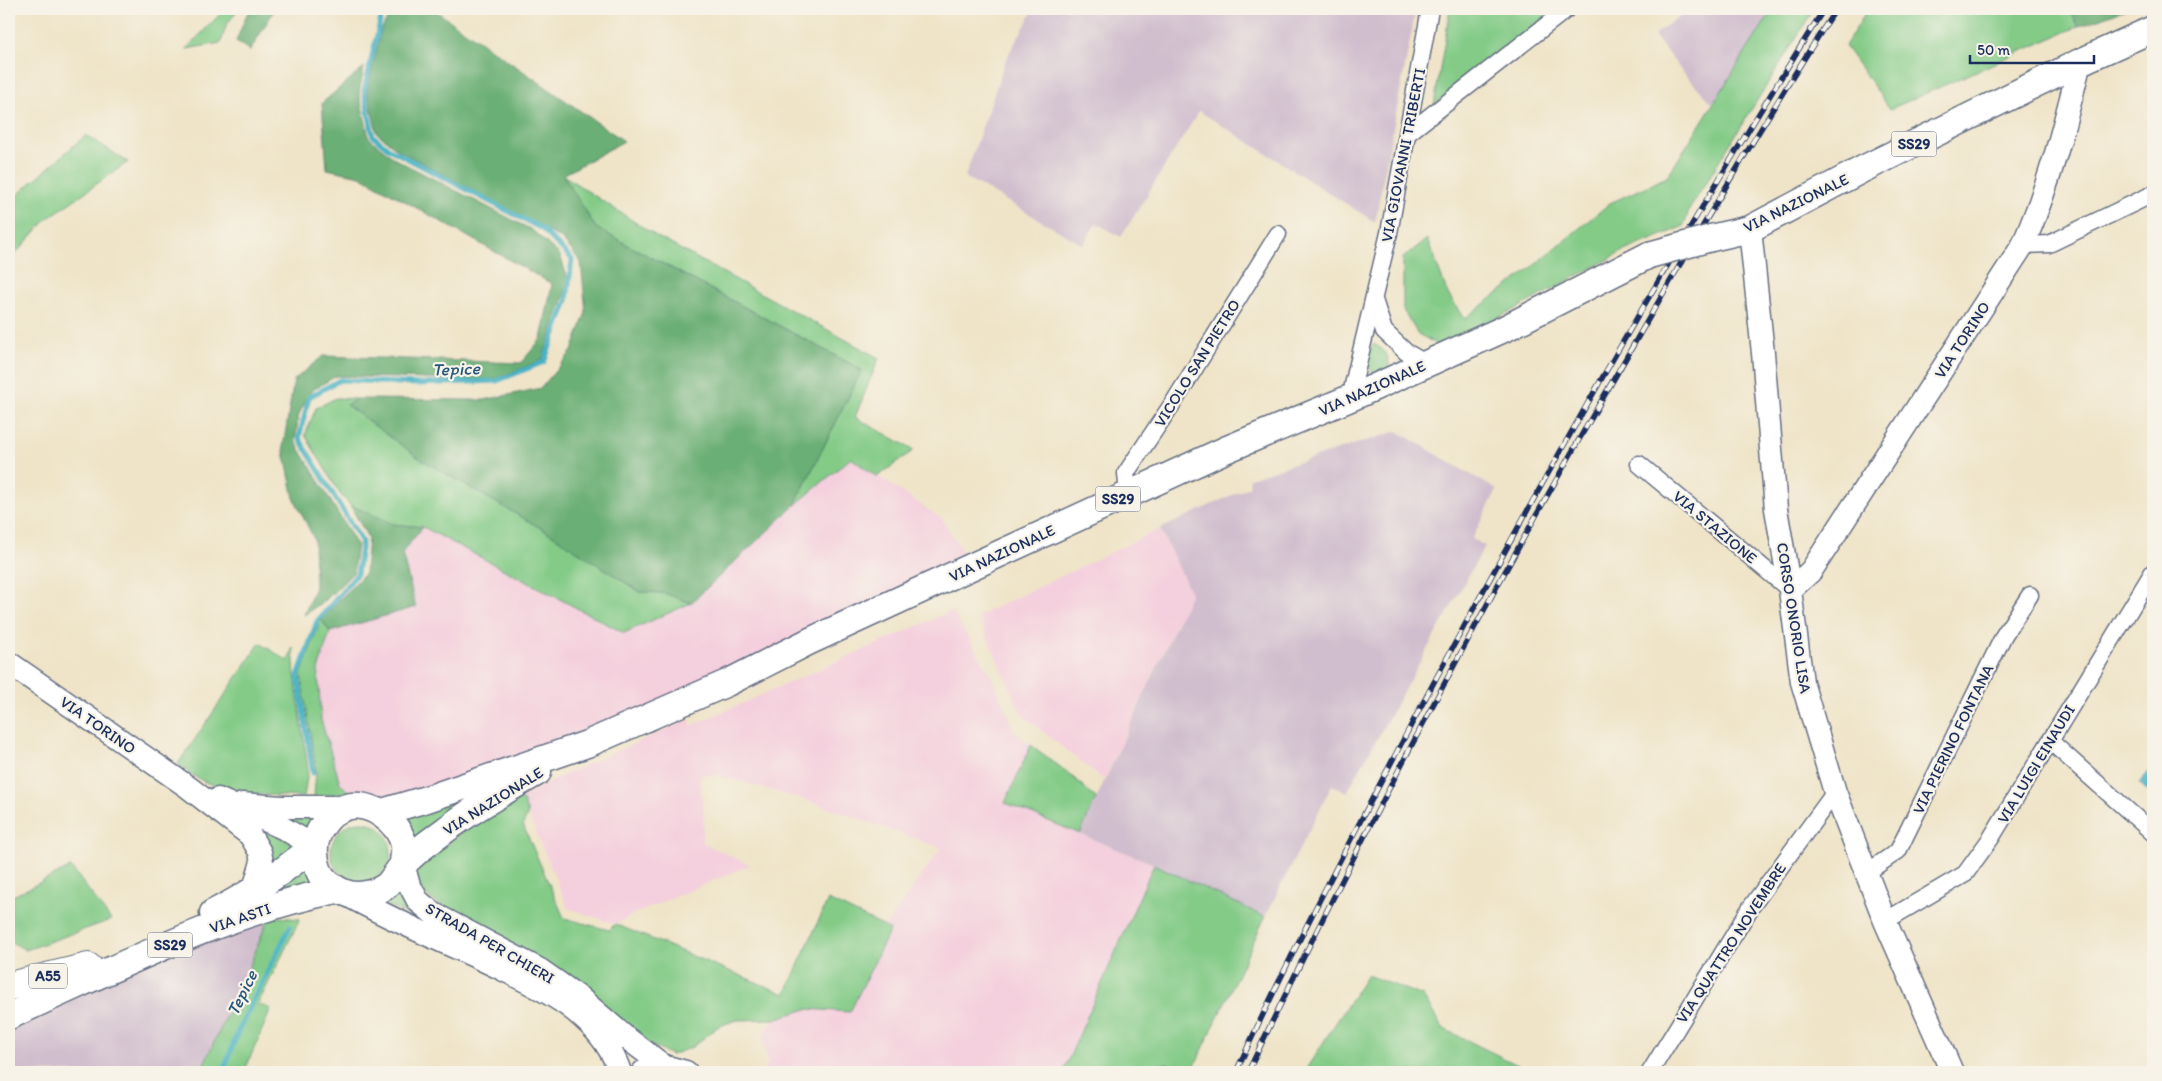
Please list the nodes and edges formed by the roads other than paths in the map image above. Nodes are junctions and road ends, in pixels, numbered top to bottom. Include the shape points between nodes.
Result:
1 (1430, 9) edge
2 (1567, 9) edge
3 (2153, 29) edge
4 (2080, 62) junction
5 (1407, 134) junction
6 (2153, 194) edge
7 (1750, 228) junction
8 (1278, 234) dead end
9 (2023, 245) junction
10 (1374, 300) junction
11 (1427, 364) junction
12 (1355, 396) junction
13 (1640, 464) dead end
14 (1128, 495) junction
15 (2153, 572) edge
16 (1790, 590) junction
17 (2030, 595) dead end
18 (9, 663) edge
19 (2050, 741) junction
20 (586, 744) junction
21 (188, 786) junction
22 (1835, 792) junction
23 (225, 802) junction
24 (346, 807) junction
25 (380, 813) junction
26 (2153, 834) edge
27 (314, 846) junction
28 (403, 864) junction
29 (1866, 872) junction
30 (253, 892) junction
31 (342, 893) junction
32 (1885, 921) junction
33 (88, 968) junction
34 (9, 986) edge
35 (9, 1002) edge
36 (9, 1016) edge
37 (653, 1069) edge
38 (620, 1072) edge
39 (686, 1072) edge
40 (1650, 1072) edge
41 (1952, 1072) edge

1 - 5 street, VIA GIOVANNI TRIBERTI
2 - 5 street
3 - 4 main road, VIA NAZIONALE / SS29
4 - 7 main road, VIA NAZIONALE / SS29
4 - 9 street, VIA TORINO via 2058,152
5 - 10 street, VIA GIOVANNI TRIBERTI
6 - 9 street via 2049,244
7 - 11 main road, VIA NAZIONALE / SS29, bridge via 1649,255 1506,328
7 - 16 street, CORSO ONORIO LISA via 1776,509
8 - 14 street, VICOLO SAN PIETRO via 1126,473
9 - 16 street, VIA TORINO via 1811,571
10 - 11 street, VIA GIOVANNI TRIBERTI via 1384,331 1406,352
10 - 12 street, VIA GIOVANNI TRIBERTI via 1353,385
11 - 12 main road, VIA NAZIONALE / SS29
12 - 14 main road, VIA NAZIONALE / SS29
13 - 16 street, VIA STAZIONE
14 - 20 main road, VIA NAZIONALE / SS29 via 810,640 727,683
15 - 19 street, VIA LUIGI EINAUDI
16 - 22 street, CORSO ONORIO LISA via 1802,682
17 - 29 street, VIA PIERINO FONTANA via 2004,635 1898,851
18 - 21 street, VIA TORINO
19 - 26 street
19 - 32 street, VIA LUIGI EINAUDI via 1991,838 1965,874
20 - 25 main road, VIA NAZIONALE / SS29
20 - 28 main road, VIA NAZIONALE / SS29 via 449,827
21 - 23 street, VIA TORINO
21 - 30 street, VIA TORINO via 256,844 262,862
22 - 29 street, CORSO ONORIO LISA
22 - 40 street, VIA QUATTRO NOVEMBRE via 1751,907
23 - 24 street, VIA TORINO via 282,807
23 - 27 street, VIA TORINO
24 - 25 main road via 363,807
24 - 27 main road via 330,816
25 - 28 main road via 396,828 404,845
27 - 30 main road, VIA ASTI / SS29
27 - 31 main road via 315,863 323,878
28 - 31 main road, VIA NAZIONALE via 394,880 382,890 365,895
28 - 37 street, STRADA PER CHIERI via 418,901 434,914 540,970 580,998 624,1036
29 - 32 street, CORSO ONORIO LISA
30 - 33 main road, VIA ASTI / SS29
31 - 36 main road, VIA ASTI / SS29 via 309,896 218,924
31 - 38 street, STRADA PER CHIERI via 558,999 584,1018 603,1039
32 - 41 street, CORSO ONORIO LISA
33 - 34 highway, A55
33 - 35 main road, VIA ASTI / SS29
37 - 39 street via 672,1067

